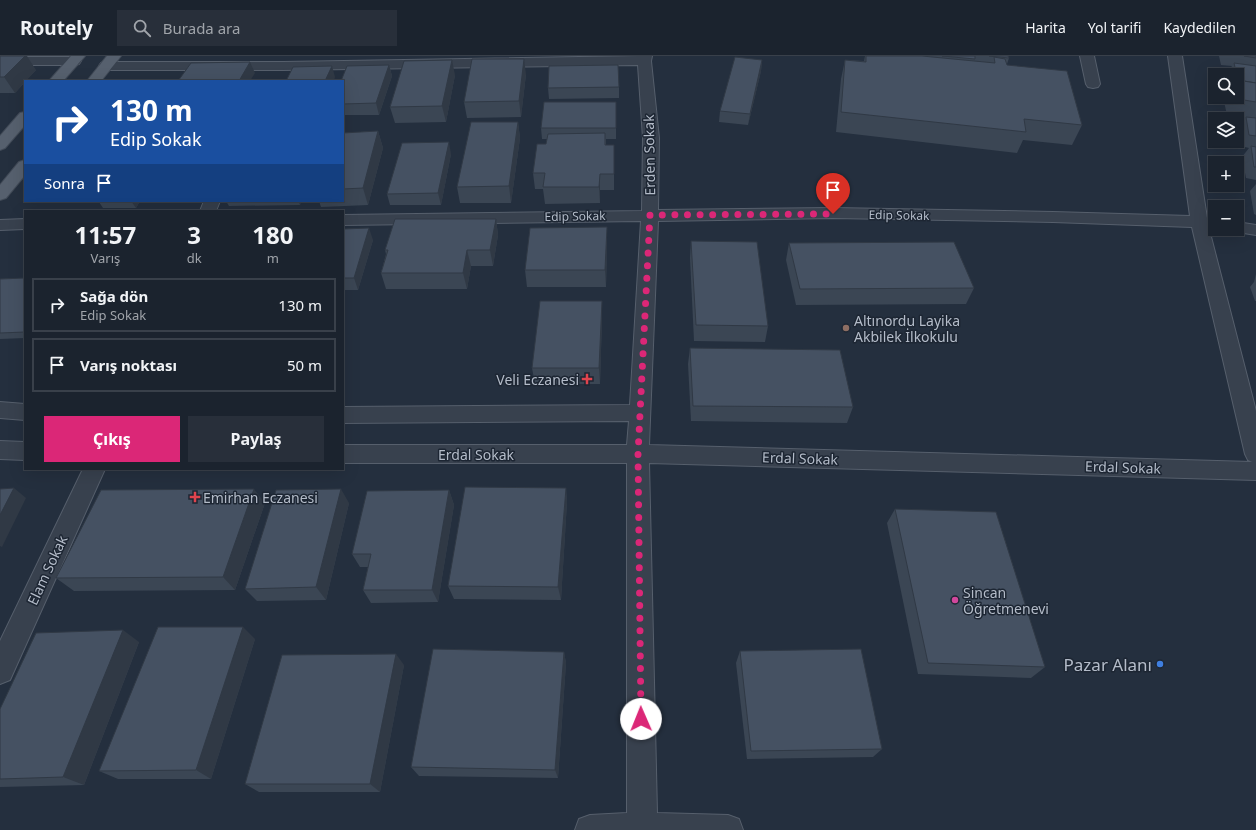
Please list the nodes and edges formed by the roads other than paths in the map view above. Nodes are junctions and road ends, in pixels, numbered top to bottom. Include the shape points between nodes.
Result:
1 (1087, 56) edge
2 (1175, 56) edge
3 (76, 58) edge
4 (645, 59) edge
5 (0, 61) edge
6 (110, 61) edge
7 (283, 66) junction
8 (57, 80) edge
9 (95, 80) edge
10 (276, 80) edge
11 (1093, 84) dead end
12 (24, 117) edge
13 (0, 145) edge
14 (24, 166) edge
15 (0, 195) edge
16 (650, 215) junction
17 (344, 220) edge
18 (1207, 223) edge
19 (0, 224) edge
20 (24, 224) edge
21 (1244, 228) edge
22 (1256, 230) edge
23 (0, 410) edge
24 (24, 412) edge
25 (640, 413) junction
26 (344, 415) edge
27 (0, 450) edge
28 (24, 451) edge
29 (344, 454) edge
30 (638, 454) junction
31 (1256, 454) edge
32 (94, 470) edge
33 (1256, 471) edge
34 (0, 671) edge
35 (642, 829) edge
36 (590, 830) edge
37 (728, 830) edge

1 - 11 street
2 - 18 street
3 - 5 street
3 - 8 main road
4 - 7 street
4 - 16 street, Erden Sokak via 651,138
6 - 7 street
6 - 9 main road
7 - 10 street
12 - 13 main road
14 - 15 main road
16 - 17 street, Edip Sokak
16 - 18 street, Edip Sokak via 1045,217
16 - 25 street, Erden Sokak
18 - 31 street
19 - 20 street
21 - 22 street
23 - 24 street
25 - 26 street
25 - 30 street, Erden Sokak
27 - 28 street
29 - 30 street, Erdal Sokak
30 - 33 street, Erdal Sokak
30 - 35 street, Erden Sokak
32 - 34 street, Elam Sokak
35 - 36 street
35 - 37 street

